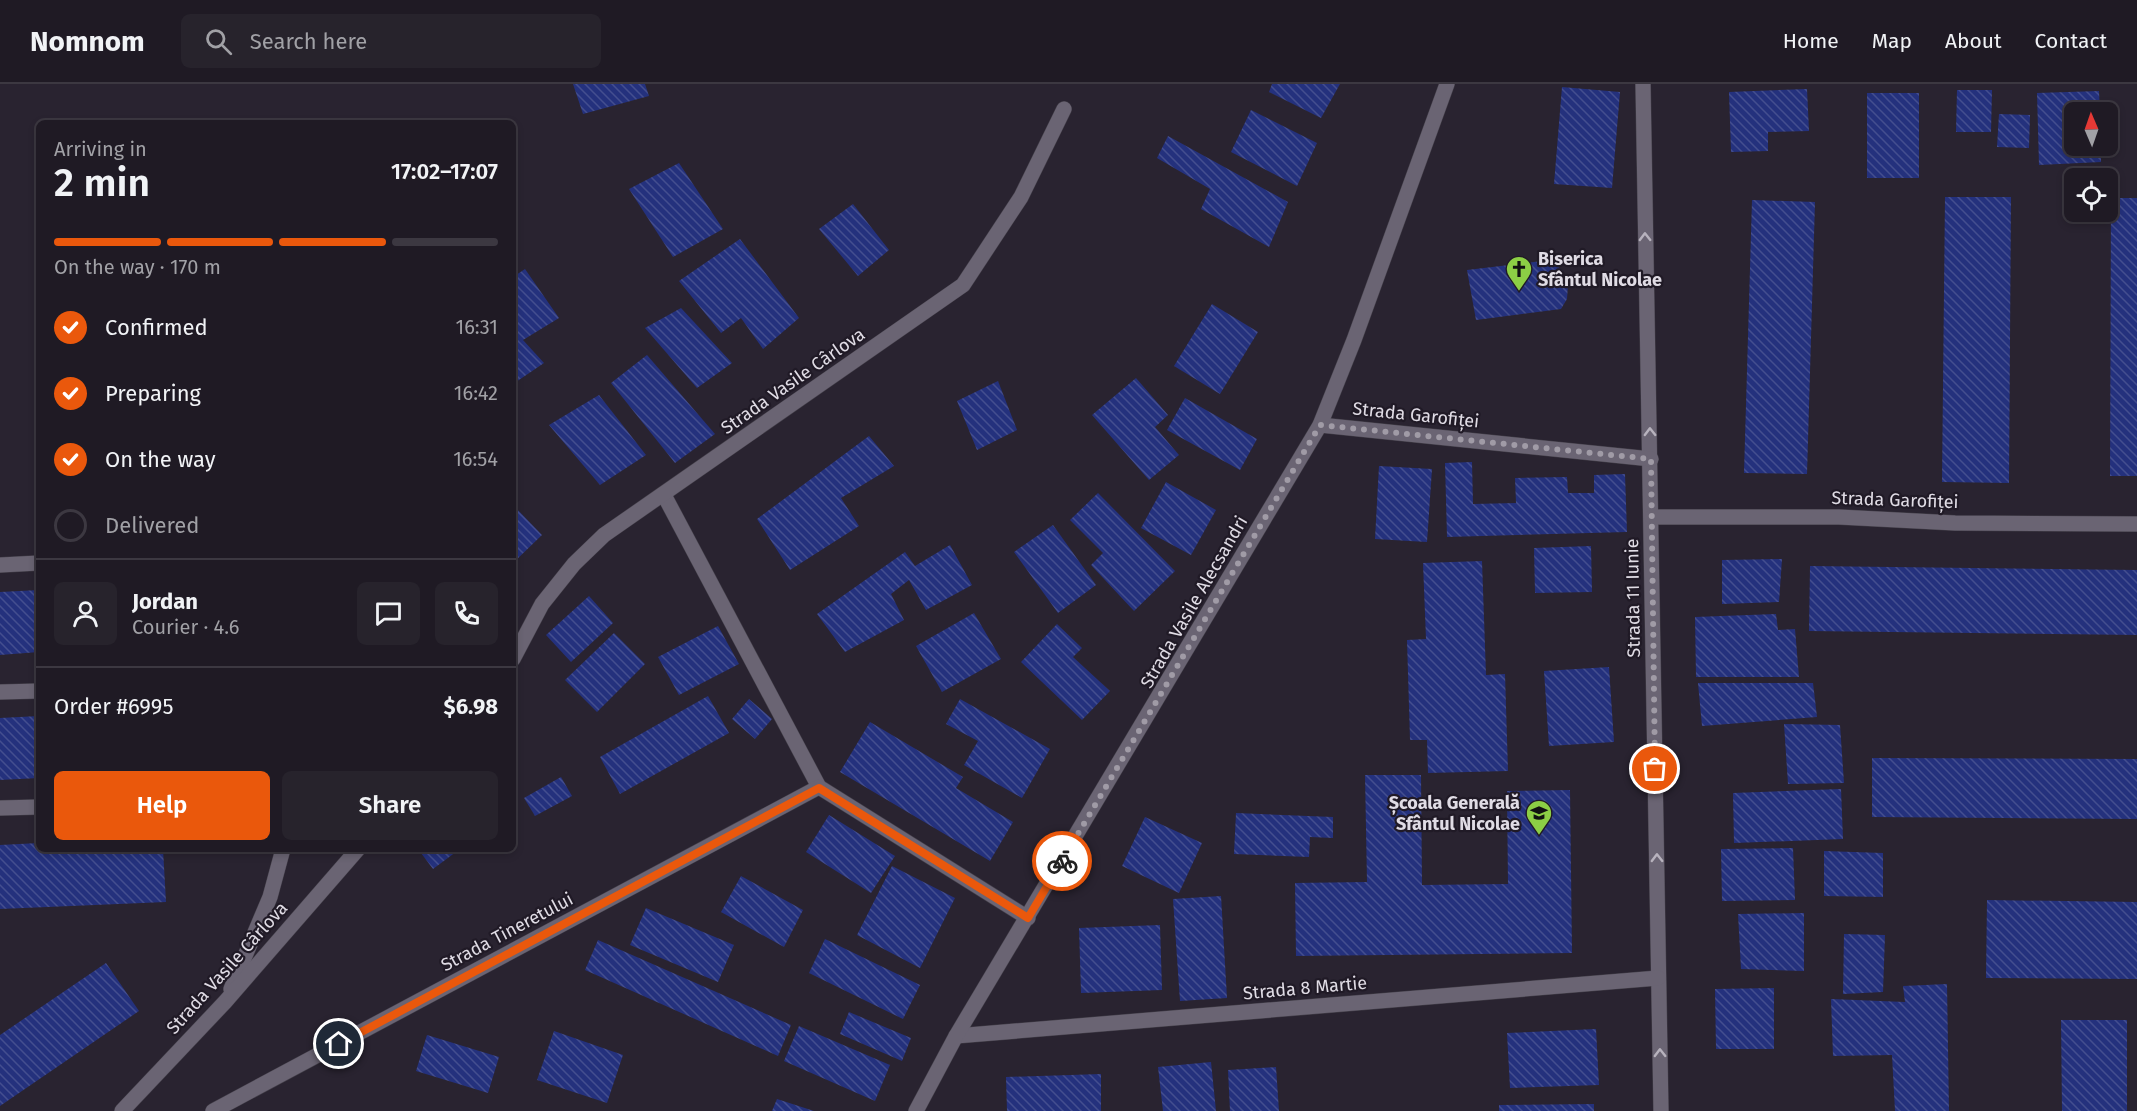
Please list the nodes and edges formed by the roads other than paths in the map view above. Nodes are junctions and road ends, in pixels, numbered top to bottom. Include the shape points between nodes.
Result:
1 (1447, 84) edge
2 (1643, 84) edge
3 (1064, 109) dead end
4 (1320, 425) junction
5 (1651, 459) junction
6 (664, 495) junction
7 (1652, 517) junction
8 (2137, 524) edge
9 (36, 563) edge
10 (0, 565) edge
11 (516, 653) edge
12 (36, 691) edge
13 (0, 692) edge
14 (819, 788) junction
15 (36, 807) edge
16 (0, 808) edge
17 (281, 852) edge
18 (355, 852) edge
19 (1028, 918) junction
20 (1658, 978) junction
21 (225, 1002) junction
22 (956, 1036) junction
23 (122, 1111) edge
24 (213, 1111) edge
25 (916, 1111) edge
26 (1661, 1111) edge

1 - 4 street, Strada Vasile Alecsandri
5 -> 2 street, Strada 11 Iunie
3 - 6 street, Strada Vasile Cârlova via 1021,197 963,285
4 - 5 street, Strada Garofiței
4 - 19 street, Strada Vasile Alecsandri
5 - 7 street, Strada 11 Iunie
6 - 11 street, Strada Vasile Cârlova via 604,535 574,564 542,604
6 - 14 street
7 - 8 street, Strada Garofiței
20 -> 7 street, Strada 11 Iunie
9 - 10 street
12 - 13 street
14 - 19 street
14 - 24 street, Strada Tineretului
15 - 16 street
17 - 21 street via 270,897
18 - 21 street, Strada Vasile Cârlova
19 - 22 street, Strada Vasile Alecsandri
20 - 22 street, Strada 8 Martie
26 -> 20 street, Strada 11 Iunie
21 - 23 street, Strada Vasile Cârlova
22 - 25 street, Strada Vasile Alecsandri

